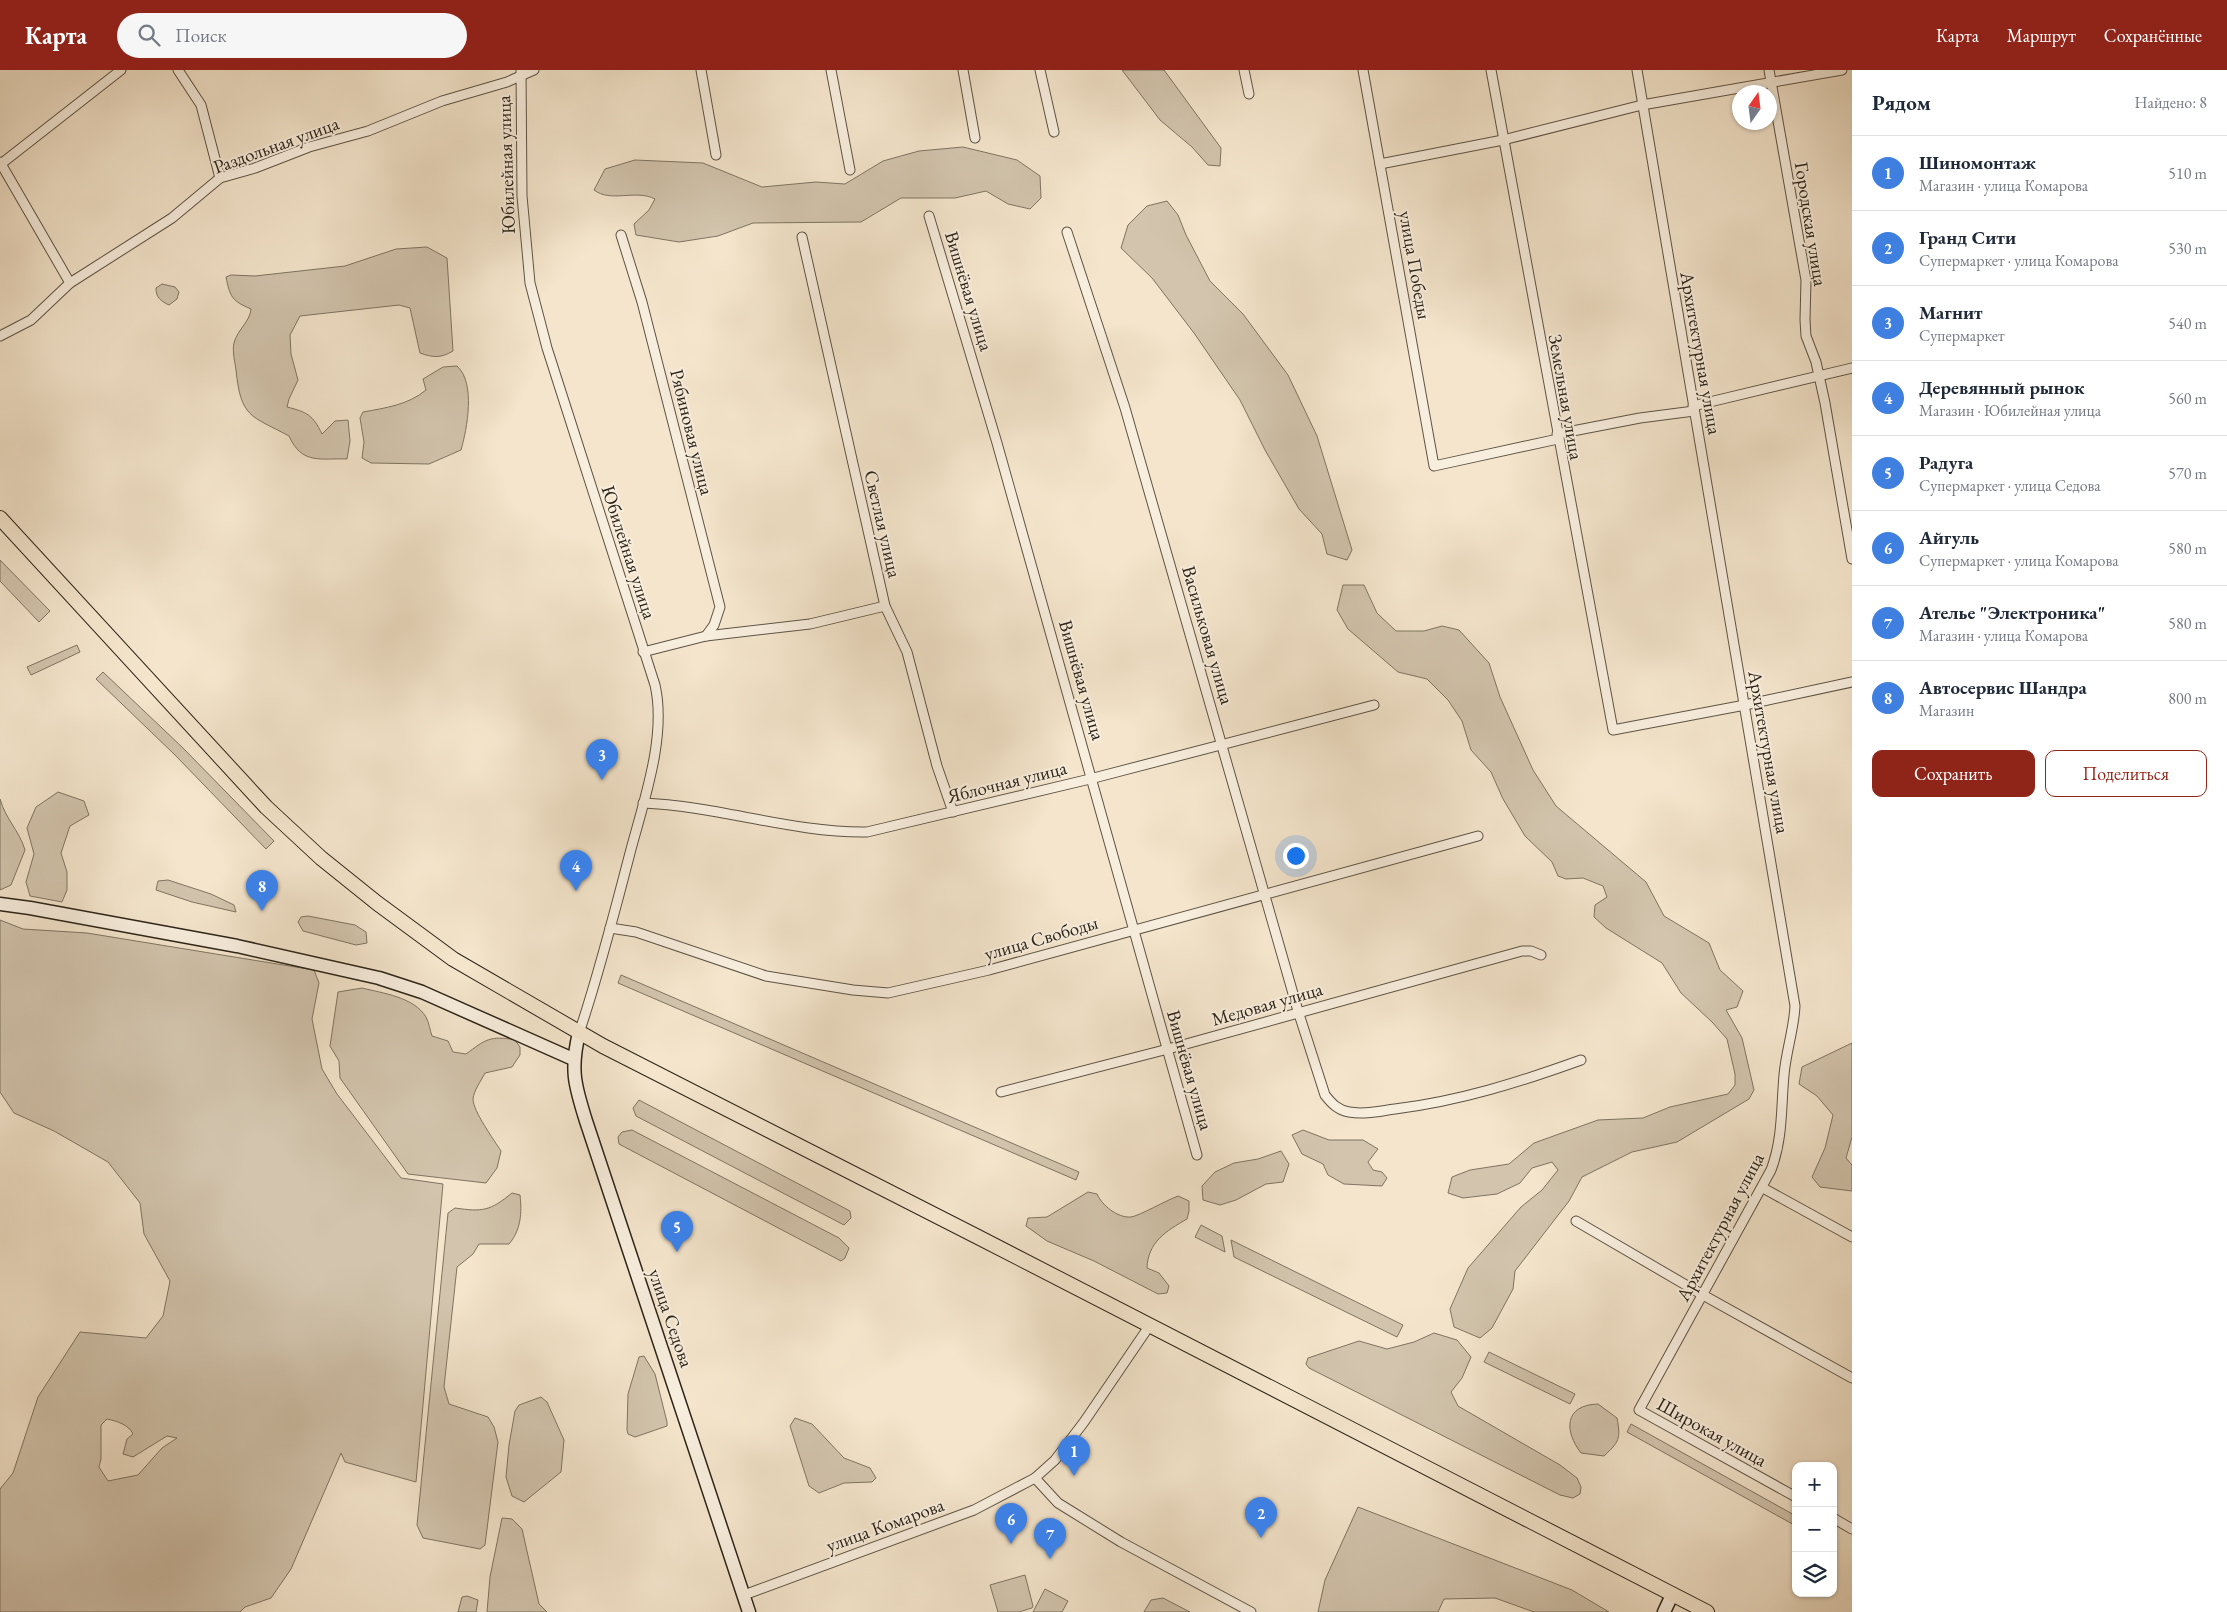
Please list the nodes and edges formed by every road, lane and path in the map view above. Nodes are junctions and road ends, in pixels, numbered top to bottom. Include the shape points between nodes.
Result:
1 (121, 70) edge
2 (178, 70) edge
3 (534, 70) edge
4 (701, 70) edge
5 (832, 70) edge
6 (963, 70) edge
7 (1040, 70) edge
8 (1244, 70) edge
9 (1363, 70) edge
10 (1491, 70) edge
11 (1637, 70) edge
12 (1769, 70) edge
13 (1842, 70) edge
14 (521, 73) edge
15 (1771, 83) junction
16 (1249, 94) dead end
17 (1642, 105) junction
18 (1054, 132) dead end
19 (975, 138) dead end
20 (1503, 140) junction
21 (716, 155) dead end
22 (1, 163) edge
23 (1380, 164) junction
24 (850, 170) dead end
25 (220, 178) junction
26 (929, 216) dead end
27 (1067, 232) dead end
28 (621, 235) dead end
29 (802, 237) dead end
30 (70, 283) junction
31 (0, 336) edge
32 (1852, 368) edge
33 (1818, 376) junction
34 (1694, 409) junction
35 (1557, 437) junction
36 (0, 518) edge
37 (1852, 559) edge
38 (885, 606) junction
39 (706, 636) junction
40 (643, 652) junction
41 (1852, 682) edge
42 (1374, 705) dead end
43 (1745, 705) junction
44 (1223, 744) junction
45 (1090, 779) junction
46 (643, 803) junction
47 (953, 812) junction
48 (1478, 836) dead end
49 (1264, 893) junction
50 (0, 904) edge
51 (610, 928) junction
52 (1133, 929) junction
53 (1540, 955) dead end
54 (1298, 1012) junction
55 (579, 1033) junction
56 (1168, 1049) junction
57 (573, 1058) junction
58 (1581, 1060) dead end
59 (1001, 1092) dead end
60 (1197, 1155) dead end
61 (1763, 1188) junction
62 (1576, 1221) dead end
63 (1852, 1236) edge
64 (1703, 1295) junction
65 (1150, 1324) junction
66 (1852, 1378) edge
67 (1639, 1410) joint
68 (1036, 1478) junction
69 (1792, 1495) edge
70 (1837, 1520) edge
71 (1852, 1529) edge
72 (744, 1595) junction
73 (1672, 1595) junction
74 (750, 1612) edge
75 (1251, 1612) edge
76 (1664, 1612) edge
77 (1707, 1612) edge

1 - 22 street
2 - 25 street via 201,105
3 - 14 street, Раздольная улица
4 - 21 street
5 - 24 street
6 - 19 street
7 - 18 street
8 - 16 street
9 - 23 street, улица Победы
10 - 20 street, Земельная улица
11 - 17 street, Архитектурная улица
12 - 15 street, Городская улица
13 - 15 street
14 - 25 street, Раздольная улица via 368,131 309,147
14 - 40 street, Юбилейная улица via 522,196 530,284 547,348
15 - 17 street
15 - 33 street, Городская улица via 1806,280 1806,336
17 - 20 street
17 - 34 street, Архитектурная улица
20 - 23 street
20 - 35 street, Земельная улица
22 - 30 street
23 - 35 street, улица Победы via 1434,466
25 - 30 street, Раздольная улица via 172,218
26 - 45 street, Вишнёвая улица via 998,443 1088,762
27 - 44 street, Васильковая улица via 1125,408
28 - 39 street, Рябиновая улица via 642,302 720,607 714,626
29 - 38 street, Светлая улица
30 - 31 street, Раздольная улица via 32,320
32 - 33 street
33 - 34 street
33 - 37 street, Городская улица
34 - 35 street
34 - 43 street, Архитектурная улица
35 - 43 street, Земельная улица via 1613,730
36 - 55 main road via 266,807 321,858 377,904 453,959
38 - 39 street via 810,624
38 - 47 street, Светлая улица via 906,652
39 - 40 street
40 - 46 street, Юбилейная улица via 655,685 660,717
41 - 43 street
42 - 44 street, Яблочная улица
43 - 61 street, Архитектурная улица via 1795,1006 1784,1073 1781,1138
44 - 45 street, Яблочная улица
44 - 49 street, Васильковая улица
45 - 47 street, Яблочная улица
45 - 52 street, Вишнёвая улица
46 - 47 street, Яблочная улица via 704,809 835,832 867,832
46 - 51 street, Юбилейная улица
48 - 49 street, улица Свободы
49 - 52 street, улица Свободы
49 - 54 street, Васильковая улица
50 - 57 street via 237,946 379,978 422,992
51 - 52 street, улица Свободы via 636,932 766,976 888,993 989,970
51 - 55 street, Юбилейная улица via 598,978
52 - 56 street, Вишнёвая улица
53 - 54 street, Медовая улица via 1522,951
54 - 56 street, Медовая улица
54 - 58 street, Васильковая улица via 1325,1095 1334,1106 1347,1112 1361,1114 1429,1105 1503,1087
55 - 57 street, улица Седова
55 - 65 main road
56 - 59 street, Медовая улица
56 - 60 street, Вишнёвая улица
57 - 72 street, улица Седова via 575,1086 586,1122
61 - 63 street
61 - 64 street, Архитектурная улица
62 - 64 street
64 - 66 street
64 - 67 street, Архитектурная улица
65 - 68 street, улица Комарова via 1056,1460
65 - 73 main road
67 - 69 street, Широкая улица
68 - 72 street, улица Комарова via 974,1510
68 - 75 street via 1058,1503 1121,1542
70 - 71 street
72 - 74 street, улица Седова
73 - 76 street
73 - 77 main road

